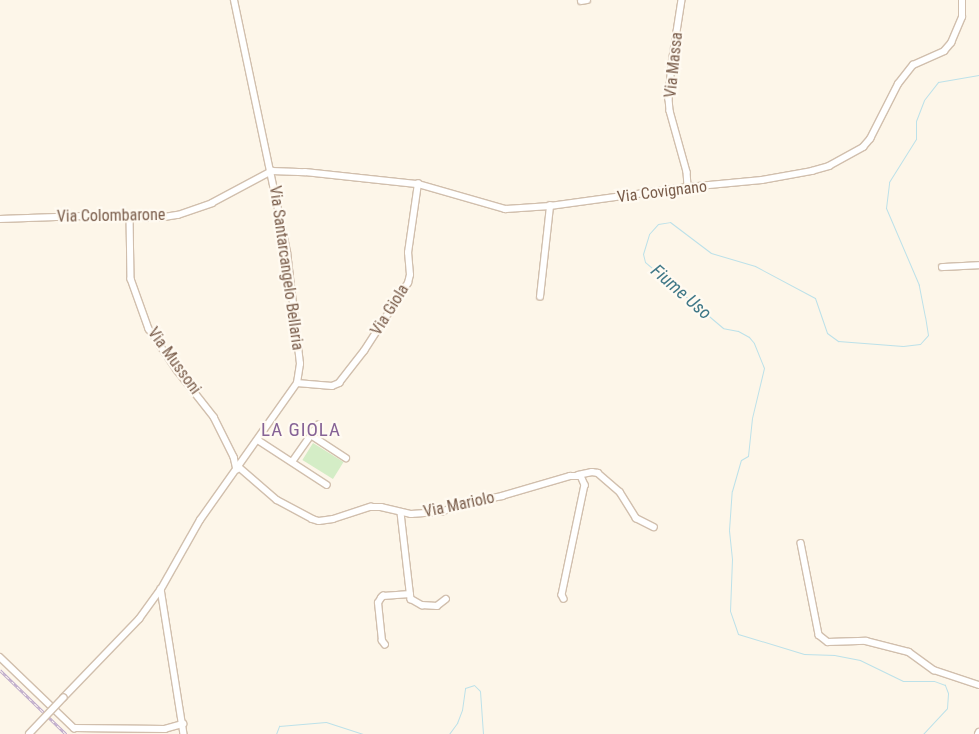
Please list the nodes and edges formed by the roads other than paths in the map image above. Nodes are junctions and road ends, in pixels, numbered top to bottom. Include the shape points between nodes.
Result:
1 (234, 0) edge
2 (682, 0) edge
3 (962, 0) edge
4 (272, 171) junction
5 (418, 184) junction
6 (688, 187) junction
7 (550, 206) junction
8 (130, 216) junction
9 (0, 219) edge
10 (979, 265) edge
11 (942, 267) dead end
12 (540, 297) dead end
13 (297, 383) junction
14 (318, 425) dead end
15 (311, 435) junction
16 (258, 440) junction
17 (346, 458) dead end
18 (292, 462) junction
19 (238, 469) junction
20 (578, 475) junction
21 (327, 485) dead end
22 (401, 513) junction
23 (654, 527) dead end
24 (801, 543) dead end
25 (161, 589) junction
26 (410, 594) junction
27 (446, 599) dead end
28 (564, 599) dead end
29 (385, 645) dead end
30 (0, 657) edge
31 (979, 685) edge
32 (182, 724) junction
33 (29, 734) edge
34 (184, 734) edge

1 - 4 street, Via Santarcangelo Bellaria
2 - 6 street, Via Massa via 669,98
3 - 6 street, Via Covignano via 962,17 951,43 944,51 913,66 898,84 887,109 863,147 812,172
4 - 5 street, Via Covignano
4 - 8 street, Via Colombarone via 195,210 158,218
4 - 13 street, Via Santarcangelo Bellaria via 288,252 300,364
5 - 7 street, Via Covignano via 505,209
5 - 13 street, Via Giola via 408,254 408,283 339,383 332,386
6 - 7 street, Via Covignano
7 - 12 street
8 - 9 street, Via Colombarone
8 - 19 street, Via Mussoni via 131,279 149,329 214,417
10 - 11 street
13 - 16 street, Via Santarcangelo Bellaria
14 - 15 street
15 - 17 street
15 - 18 street
16 - 18 street
16 - 19 street, Via Santarcangelo Bellaria
18 - 21 street
19 - 22 street, Via Mariolo via 277,500 312,519 326,521 371,507
19 - 25 street, Via Santarcangelo Bellaria via 200,520
20 - 22 street, Via Mariolo via 441,512
20 - 23 street, Via Mariolo via 598,473 620,492 636,518
20 - 28 street via 585,485 562,595
22 - 26 street
24 - 31 street via 818,635 828,642 866,641 910,652 934,670
25 - 32 street
25 - 33 street, Via Santarcangelo Bellaria, bridge via 139,619
26 - 27 street via 414,603 422,605 437,606
26 - 29 street via 383,596 378,603
30 - 32 street via 74,728 165,729
32 - 34 street

